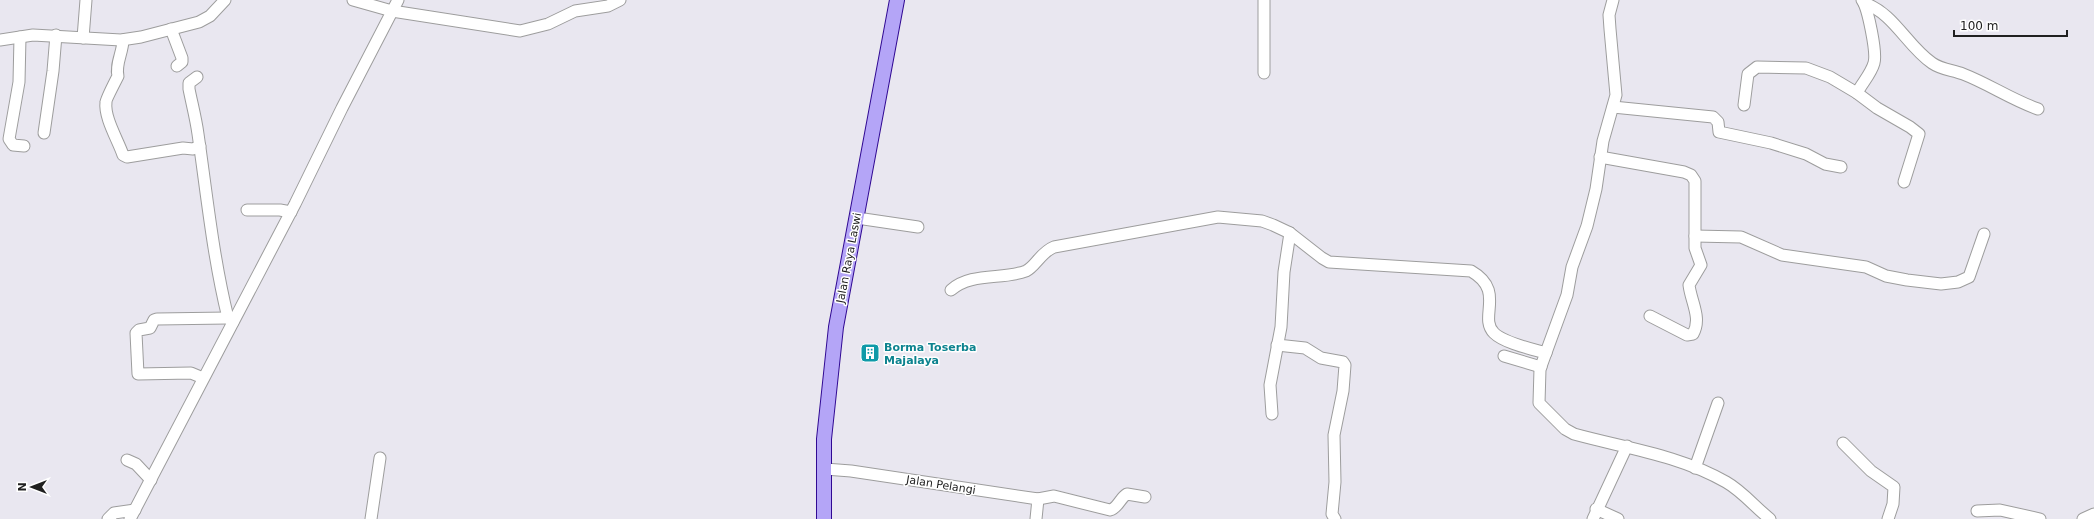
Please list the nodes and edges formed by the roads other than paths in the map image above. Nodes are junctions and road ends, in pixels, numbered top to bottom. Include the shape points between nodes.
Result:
1 (86, 0) edge
2 (225, 0) edge
3 (353, 0) edge
4 (620, 0) edge
5 (897, 0) edge
6 (1264, 0) edge
7 (1613, 0) edge
8 (1863, 2) edge
9 (395, 5) edge
10 (172, 29) junction
11 (83, 34) junction
12 (56, 35) junction
13 (20, 37) junction
14 (0, 40) edge
15 (123, 40) junction
16 (177, 66) dead end
17 (1264, 73) dead end
18 (197, 77) dead end
19 (1857, 93) junction
20 (1744, 105) dead end
21 (1613, 107) junction
22 (2038, 109) dead end
23 (44, 133) dead end
24 (24, 146) dead end
25 (200, 146) junction
26 (1600, 157) junction
27 (1841, 167) dead end
28 (1904, 182) dead end
29 (247, 210) dead end
30 (291, 212) junction
31 (857, 218) junction
32 (918, 227) dead end
33 (1290, 233) junction
34 (1984, 234) dead end
35 (1695, 236) junction
36 (951, 290) dead end
37 (1650, 316) dead end
38 (230, 320) junction
39 (1277, 345) junction
40 (1546, 353) junction
41 (1504, 356) dead end
42 (1541, 367) junction
43 (202, 378) junction
44 (1718, 403) dead end
45 (1272, 414) dead end
46 (1843, 443) dead end
47 (1627, 446) junction
48 (380, 458) dead end
49 (127, 460) dead end
50 (1695, 468) junction
51 (825, 469) junction
52 (151, 480) junction
53 (1145, 497) dead end
54 (1038, 499) junction
55 (1977, 511) dead end
56 (1595, 514) edge
57 (2094, 514) edge
58 (132, 515) edge
59 (108, 519) edge
60 (371, 519) edge
61 (824, 519) edge
62 (1036, 519) edge
63 (1335, 519) edge
64 (1618, 519) edge
65 (1770, 519) edge
66 (1888, 519) edge
67 (2040, 519) edge
68 (2083, 519) edge

1 - 11 street
2 - 10 street via 216,11 204,19
3 - 9 street
4 - 9 street via 608,6 575,11 548,24 520,31
5 - 31 main road, Jalan Raya Laswi
6 - 17 street
7 - 21 street via 1609,15 1616,79
8 - 19 street via 1869,19 1875,60
8 - 22 street via 1878,9 1914,48 1939,68 1964,74 2013,100
9 - 30 street
10 - 15 street
10 - 16 street via 182,58 182,62
11 - 12 street
11 - 15 street
12 - 13 street
12 - 23 street
13 - 14 street
13 - 24 street via 19,82 9,139 13,145
15 - 25 street via 118,76 106,102 109,124 117,136 123,156 193,149
18 - 25 street via 188,86
19 - 20 street via 1830,77 1806,68 1757,67 1748,74
19 - 28 street via 1876,108 1919,134
21 - 26 street
21 - 27 street via 1713,117 1718,122 1719,132 1771,143 1806,154 1825,164
25 - 38 street via 212,244
26 - 35 street via 1691,175 1696,184
26 - 40 street via 1587,226 1572,267 1567,295
29 - 30 street
30 - 38 street
31 - 32 street
31 - 51 main road, Jalan Raya Laswi via 836,327 824,439
33 - 36 street via 1262,221 1210,218 1054,246 1043,252 1025,271 967,282
33 - 39 street
33 - 40 street via 1329,262 1471,271 1480,276 1488,286 1493,332 1500,338
34 - 35 street via 1969,277 1958,282 1941,284 1891,277 1866,267 1782,254 1742,237
35 - 37 street via 1695,252 1701,266 1689,285 1696,312 1693,334 1688,335
38 - 43 street
38 - 43 street via 157,319 150,328 138,330 136,333 138,374 191,373
39 - 45 street via 1270,390
39 - 63 street via 1305,348 1321,358 1343,362 1345,365 1343,391 1334,435 1335,482 1332,514
40 - 42 street
41 - 42 street
42 - 47 street via 1539,402 1545,411 1574,434
43 - 52 street
44 - 50 street
46 - 66 street via 1871,471 1894,487 1893,504
47 - 50 street
47 - 56 street
48 - 60 street
49 - 52 street via 136,464
50 - 65 street via 1728,482
51 - 54 street, Jalan Pelangi
51 - 61 main road, Jalan Raya Laswi
52 - 58 street
53 - 54 street, Jalan Pelangi via 1127,494 1110,510 1054,496
54 - 62 street
55 - 67 street via 2000,510
56 - 64 street
57 - 68 street
58 - 59 street via 114,513

